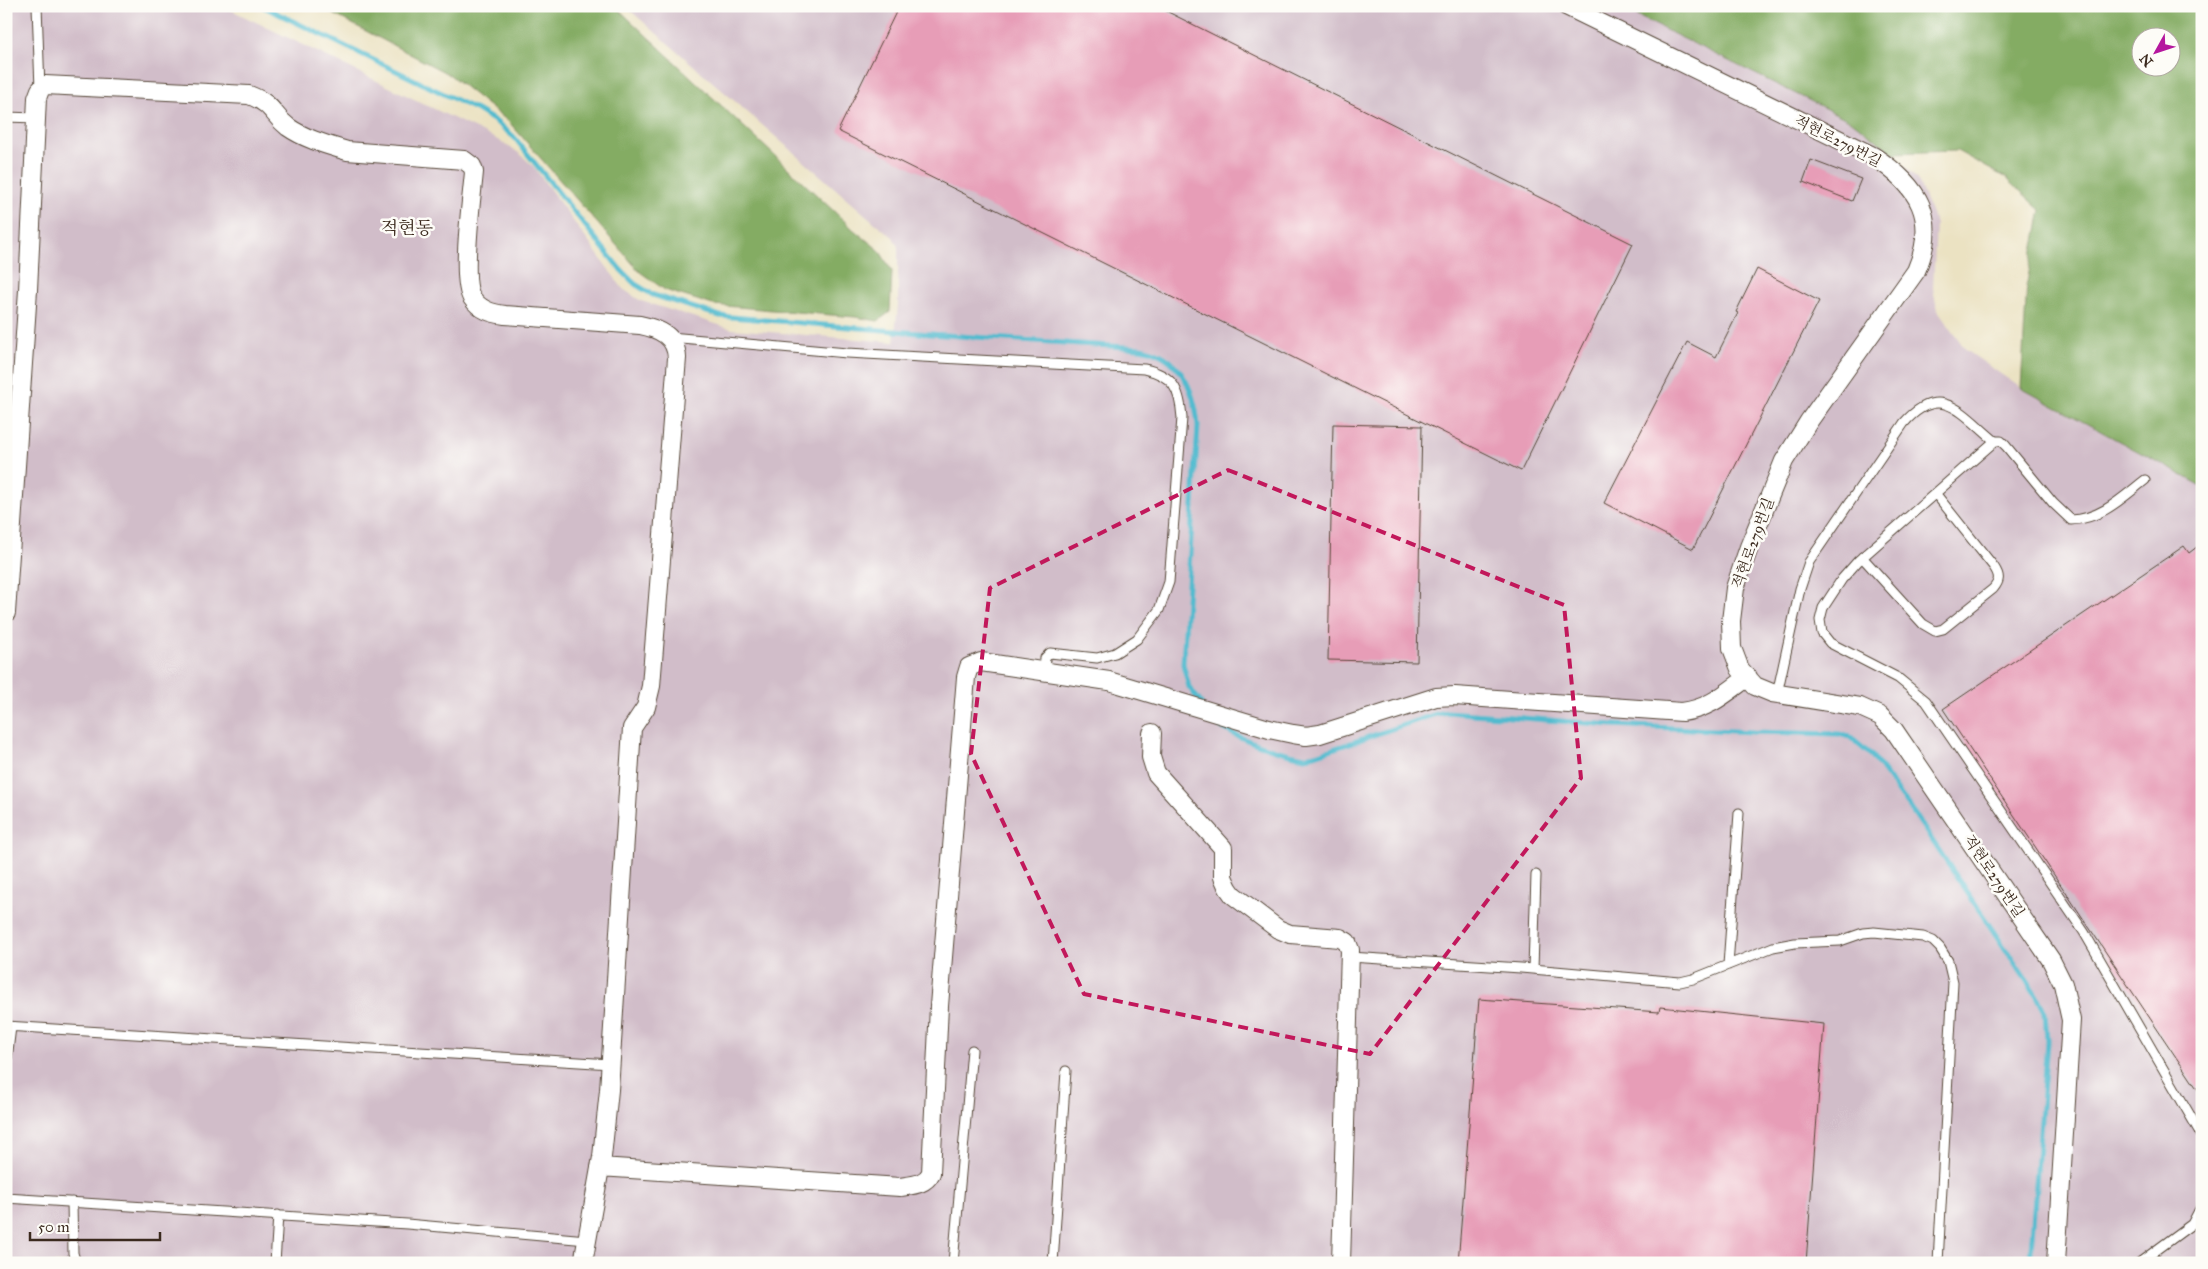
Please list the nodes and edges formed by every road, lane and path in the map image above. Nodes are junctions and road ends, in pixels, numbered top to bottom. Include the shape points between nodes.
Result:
1 (37, 6) edge
2 (1566, 6) edge
3 (40, 90) junction
4 (6, 117) edge
5 (36, 118) junction
6 (670, 337) junction
7 (1995, 441) junction
8 (2145, 480) dead end
9 (1935, 493) junction
10 (1862, 557) junction
11 (6, 613) edge
12 (1044, 671) junction
13 (1748, 677) junction
14 (1777, 694) junction
15 (1152, 732) dead end
16 (1739, 813) dead end
17 (1536, 875) dead end
18 (1350, 957) junction
19 (1728, 965) junction
20 (1533, 969) junction
21 (9, 1026) edge
22 (972, 1050) dead end
23 (611, 1064) junction
24 (6, 1067) edge
25 (1066, 1071) dead end
26 (2202, 1136) edge
27 (600, 1167) junction
28 (6, 1198) edge
29 (72, 1202) junction
30 (2201, 1212) edge
31 (278, 1215) junction
32 (587, 1240) junction
33 (76, 1263) edge
34 (275, 1263) edge
35 (583, 1263) edge
36 (953, 1263) edge
37 (1053, 1263) edge
38 (1341, 1263) edge
39 (1938, 1263) edge
40 (2056, 1263) edge
41 (2139, 1263) edge

1 - 3 lane
2 - 13 street, 적현로279번길 via 1873,156 1910,186 1922,208 1927,230 1924,254 1916,272 1792,446 1749,547 1735,588 1731,621 1732,648 1740,669
3 - 5 street
3 - 6 street via 45,85 54,85 249,95 270,106 287,126 328,145 364,152 464,160 474,172 468,289 481,308 505,315 640,325 658,329
4 - 5 lane
5 - 11 street
6 - 12 lane via 847,353 1144,369 1166,377 1176,386 1182,418 1166,596 1147,628 1128,646 1097,658 1050,653 1045,658
6 - 23 street via 677,358 651,686 646,707 632,728
7 - 8 lane via 2006,446 2071,520 2099,515
7 - 9 lane
7 - 14 lane via 1951,405 1925,405 1914,411 1809,562
9 - 10 lane
9 - 10 lane via 1994,567 1998,582 1993,589 1943,629 1935,631 1923,624
10 - 26 lane via 1842,578 1823,608 1820,620 1822,633 1830,643 1898,678 1926,701 2084,932
12 - 13 street via 1109,681 1306,736 1422,700 1455,696 1682,712 1707,706
12 - 27 street via 981,662 969,667 966,677 939,1006 931,1173 928,1179 920,1184 900,1187
13 - 14 street, 적현로279번길 via 1755,686
14 - 40 street, 적현로279번길 via 1860,707 1880,716 1894,730 2059,976 2071,1020
15 - 18 street via 1151,757 1156,773 1223,848 1223,877 1233,895 1278,929 1290,934 1340,938 1347,942
16 - 19 lane
17 - 20 lane
18 - 20 lane
18 - 38 street
19 - 20 lane via 1680,982
19 - 39 lane via 1778,946 1840,941 1863,933 1923,936 1940,948 1952,970 1953,982
21 - 23 lane
21 - 24 lane
22 - 36 lane
23 - 27 street
25 - 37 lane
27 - 32 street
28 - 29 lane
29 - 31 lane
29 - 33 lane
30 - 41 lane via 2186,1228
31 - 32 lane
31 - 34 lane
32 - 35 street

